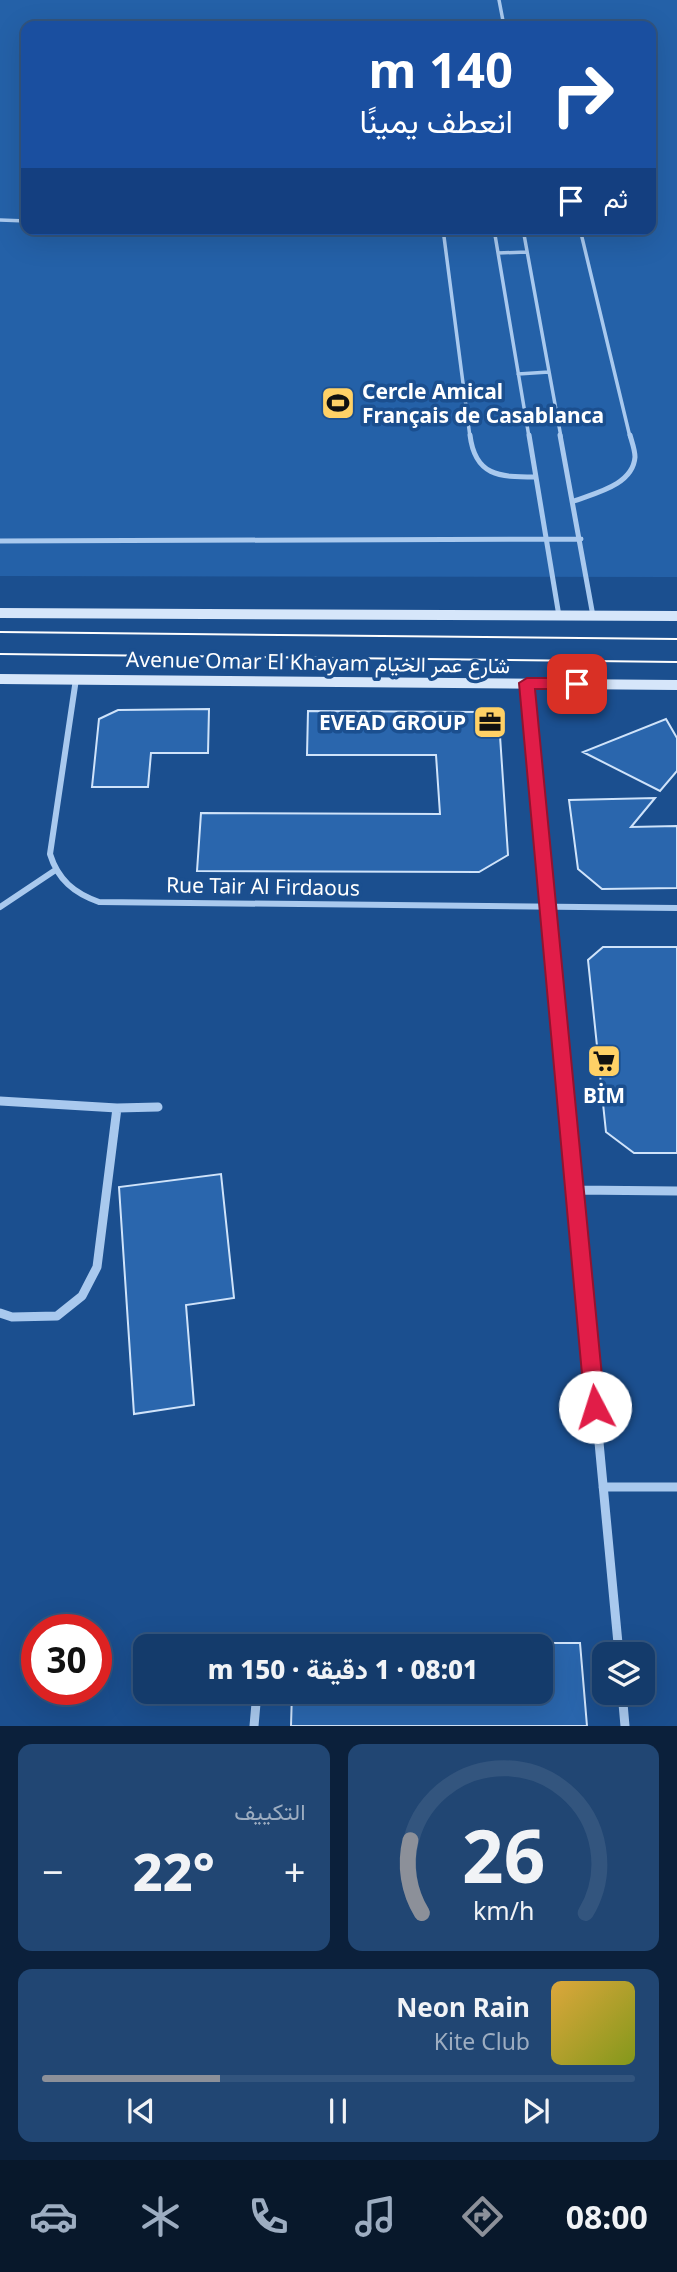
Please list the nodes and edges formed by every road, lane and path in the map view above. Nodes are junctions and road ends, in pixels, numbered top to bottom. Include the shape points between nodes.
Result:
1 (499, 0) edge
2 (503, 21) edge
3 (0, 220) edge
4 (21, 221) edge
5 (444, 235) edge
6 (495, 235) edge
7 (524, 235) edge
8 (581, 235) edge
9 (527, 252) junction
10 (498, 253) junction
11 (549, 372) junction
12 (518, 374) junction
13 (536, 477) junction
14 (574, 501) junction
15 (581, 539) junction
16 (546, 540) junction
17 (0, 541) edge
18 (0, 613) edge
19 (559, 615) junction
20 (593, 616) junction
21 (677, 616) edge
22 (0, 679) edge
23 (76, 679) junction
24 (527, 683) junction
25 (677, 685) edge
26 (54, 871) junction
27 (548, 907) junction
28 (0, 908) edge
29 (677, 908) edge
30 (0, 1101) edge
31 (158, 1107) dead end
32 (117, 1108) junction
33 (575, 1189) junction
34 (677, 1191) edge
35 (0, 1313) edge
36 (603, 1487) junction
37 (677, 1488) edge
38 (617, 1642) edge
39 (256, 1704) edge
40 (623, 1705) edge
41 (254, 1726) edge
42 (625, 1726) edge

1 - 2 lane
3 - 4 lane
5 - 13 lane via 472,454 495,474
6 - 10 lane
7 - 9 lane
8 - 14 lane via 635,456 625,478
9 - 10 lane
9 - 11 lane
10 - 12 lane
11 - 12 lane
11 - 14 lane
12 - 13 lane
13 - 16 lane
14 - 15 lane
15 - 16 lane
15 - 20 lane
16 - 17 lane
16 - 19 lane
18 - 19 street
19 - 20 street
20 - 21 street
22 - 23 street, Avenue Omar El Khayam شارع عمر الخيام
23 - 24 street, Avenue Omar El Khayam شارع عمر الخيام
23 - 26 street via 50,854
24 - 25 street, Avenue Omar El Khayam شارع عمر الخيام
24 - 27 street
26 - 27 street, Rue Tair Al Firdaous via 80,896 99,902
26 - 28 street
27 - 29 street, Rue Tair Al Firdaous
27 - 33 street
30 - 32 street
31 - 32 street
32 - 35 street via 97,1268 82,1296 57,1316
33 - 34 street
33 - 36 street
36 - 37 street
36 - 38 street
39 - 41 street
40 - 42 street

